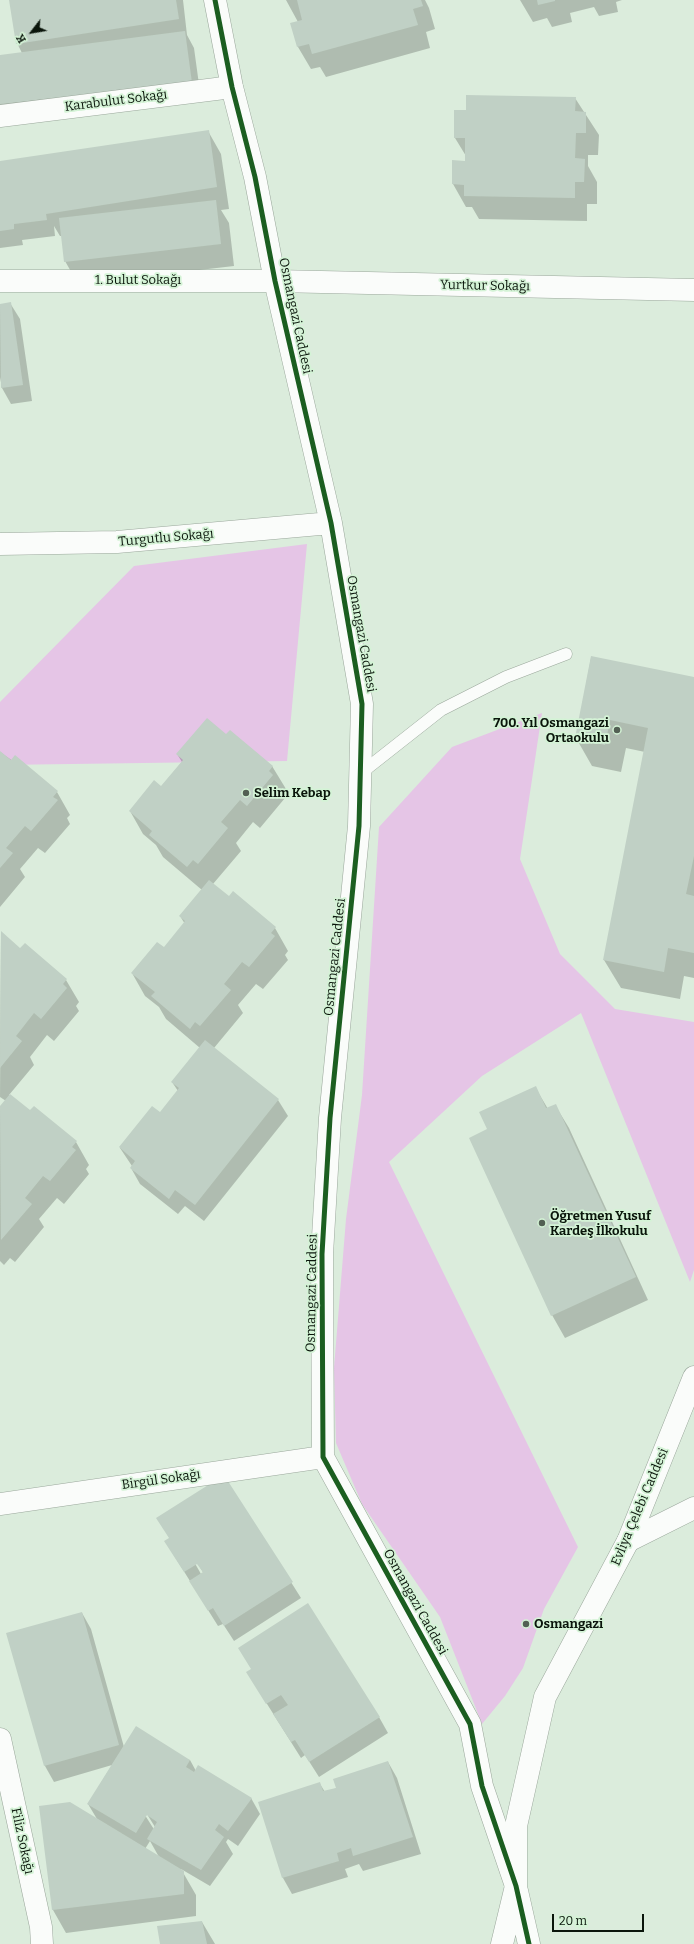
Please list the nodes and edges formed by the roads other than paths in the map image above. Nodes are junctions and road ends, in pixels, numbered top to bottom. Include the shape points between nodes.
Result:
1 (215, 0) edge
2 (232, 87) junction
3 (0, 116) edge
4 (275, 280) junction
5 (0, 281) edge
6 (694, 290) edge
7 (331, 523) junction
8 (0, 544) edge
9 (566, 654) dead end
10 (361, 773) junction
11 (694, 1377) edge
12 (322, 1457) junction
13 (0, 1504) edge
14 (694, 1508) edge
15 (628, 1541) junction
16 (0, 1739) edge
17 (516, 1886) junction
18 (42, 1944) edge
19 (502, 1944) edge
20 (529, 1944) edge

1 - 2 street, Osmangazi Caddesi
2 - 3 street, Karabulut Sokağı
2 - 4 street, Osmangazi Caddesi via 255,177
4 - 5 street, 1. Bulut Sokağı
4 - 6 street, Yurtkur Sokağı
4 - 7 street, Osmangazi Caddesi
7 - 8 street, Turgutlu Sokağı via 117,542
7 - 10 street, Osmangazi Caddesi via 362,704
9 - 10 lane via 506,677 441,710
10 - 12 street, Osmangazi Caddesi via 359,826 330,1118 323,1246
11 - 15 street, Evliya Çelebi Caddesi
12 - 13 street, Birgül Sokağı
12 - 17 street, Osmangazi Caddesi via 470,1724 482,1786
14 - 15 street
15 - 17 street, Evliya Çelebi Caddesi via 545,1697 516,1826
16 - 18 street, Filiz Sokağı via 41,1927
17 - 19 street
17 - 20 street

